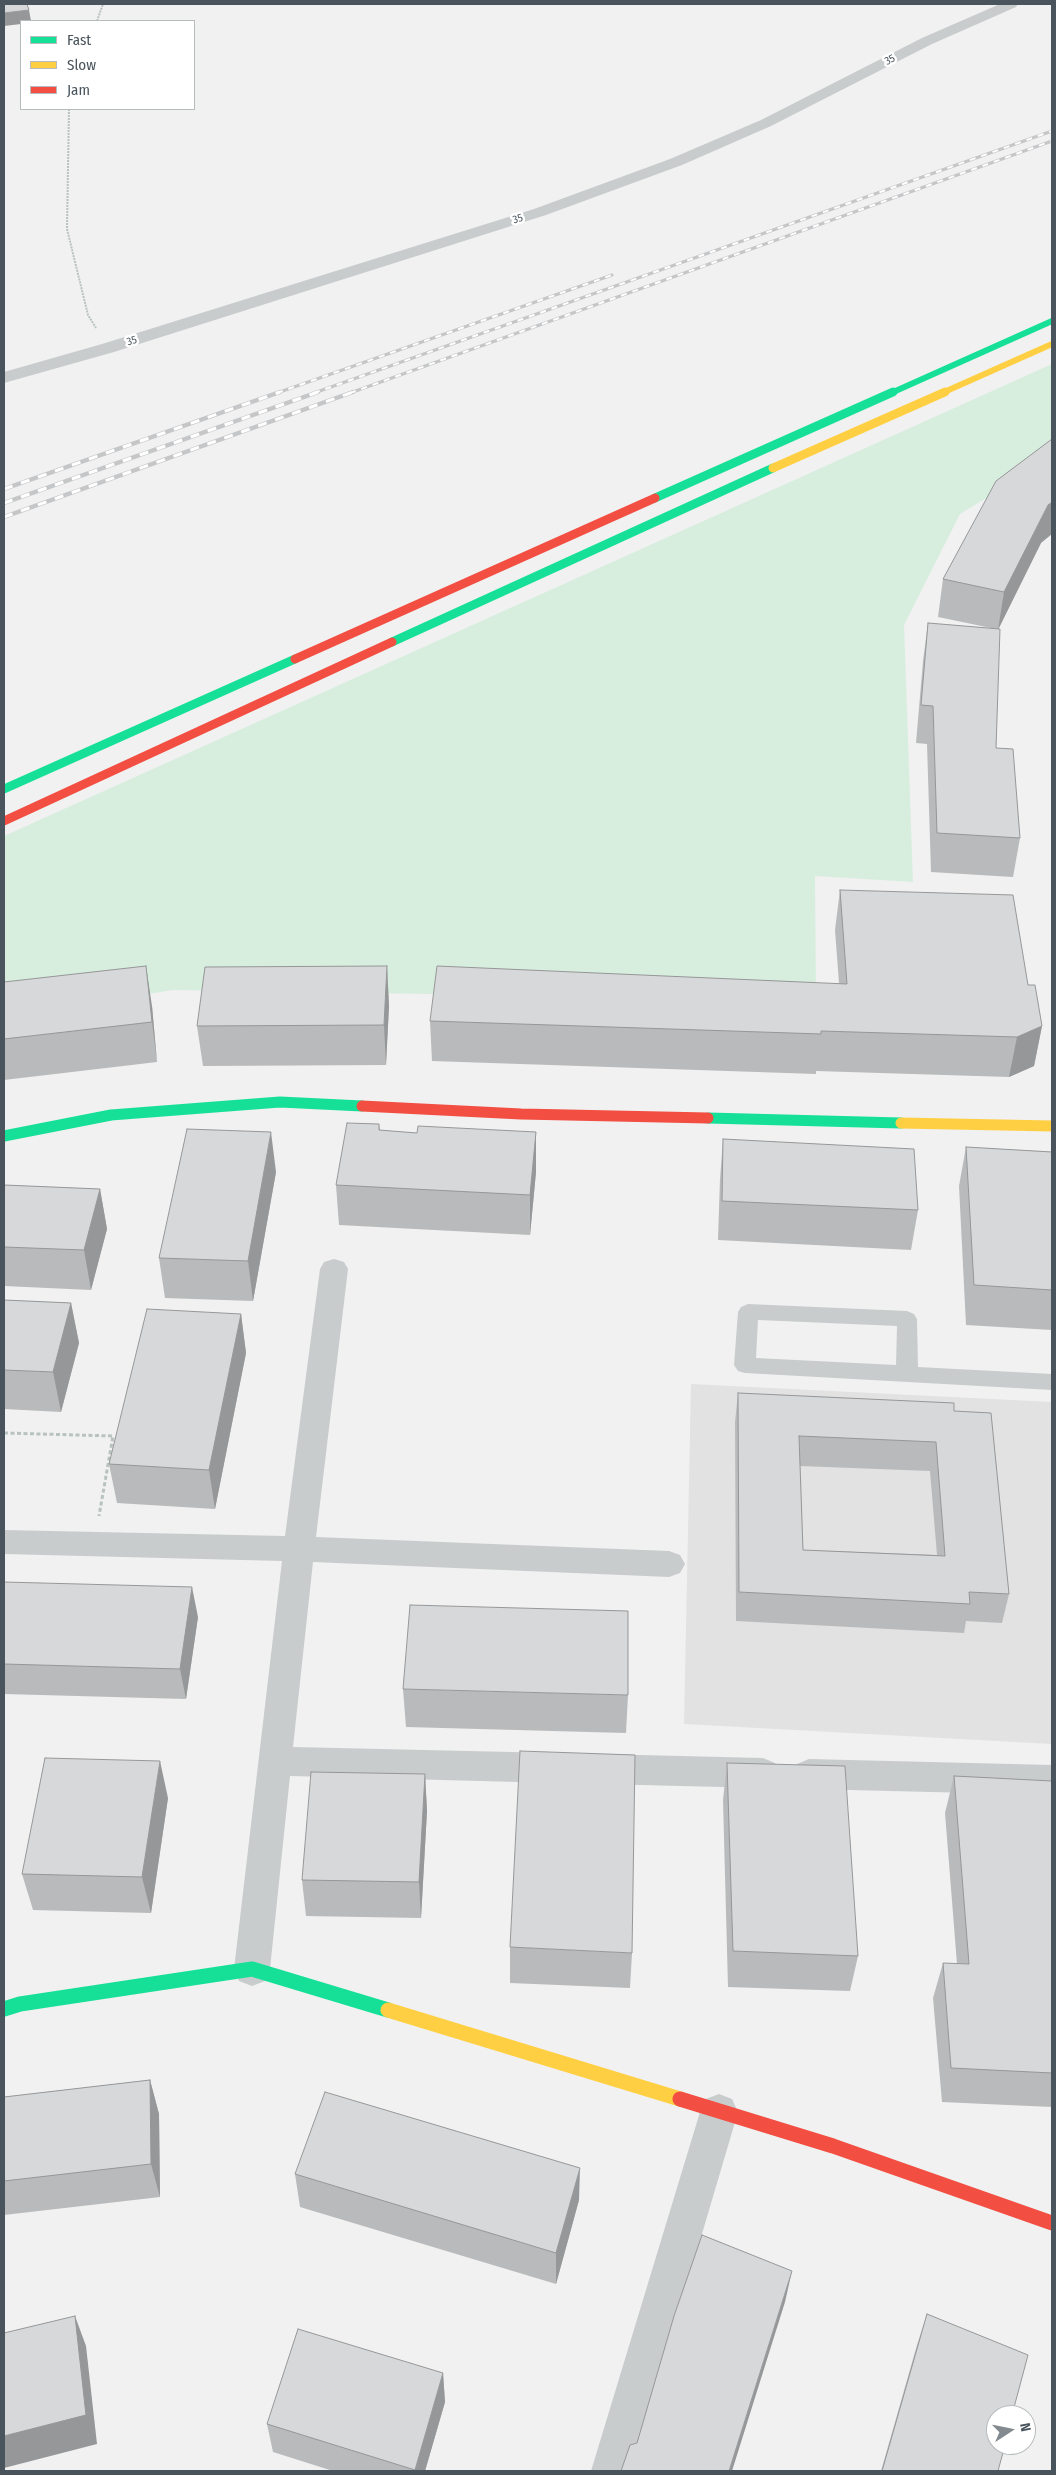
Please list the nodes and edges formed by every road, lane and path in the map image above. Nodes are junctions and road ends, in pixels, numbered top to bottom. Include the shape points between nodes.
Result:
1 (103, 4) edge
2 (1011, 4) edge
3 (97, 20) edge
4 (69, 110) edge
5 (1052, 321) edge
6 (1052, 344) edge
7 (108, 348) junction
8 (4, 378) edge
9 (4, 789) edge
10 (4, 821) edge
11 (1052, 1126) edge
12 (4, 1136) edge
13 (334, 1269) dead end
14 (907, 1374) junction
15 (1052, 1382) edge
16 (4, 1433) edge
17 (4, 1542) edge
18 (94, 1544) junction
19 (299, 1549) junction
20 (669, 1564) dead end
21 (276, 1760) junction
22 (1052, 1780) edge
23 (252, 1969) junction
24 (4, 2009) edge
25 (719, 2112) junction
26 (1052, 2223) edge
27 (611, 2471) edge

1 - 3 path
2 - 7 street, 35 via 927,41 766,123 676,162 540,212
4 - 7 path via 67,228 88,316
5 - 9 main road
6 - 10 main road via 672,513
7 - 8 street, 35
11 - 12 main road via 521,1114 280,1102 111,1115
13 - 19 street
14 - 14 lane via 745,1366 748,1312 907,1319
14 - 15 lane
16 - 18 path via 113,1436
17 - 18 street
18 - 19 street
19 - 20 street
19 - 21 street
21 - 22 street
21 - 23 street
23 - 24 main road
23 - 25 main road
25 - 26 main road via 833,2146
25 - 27 street

